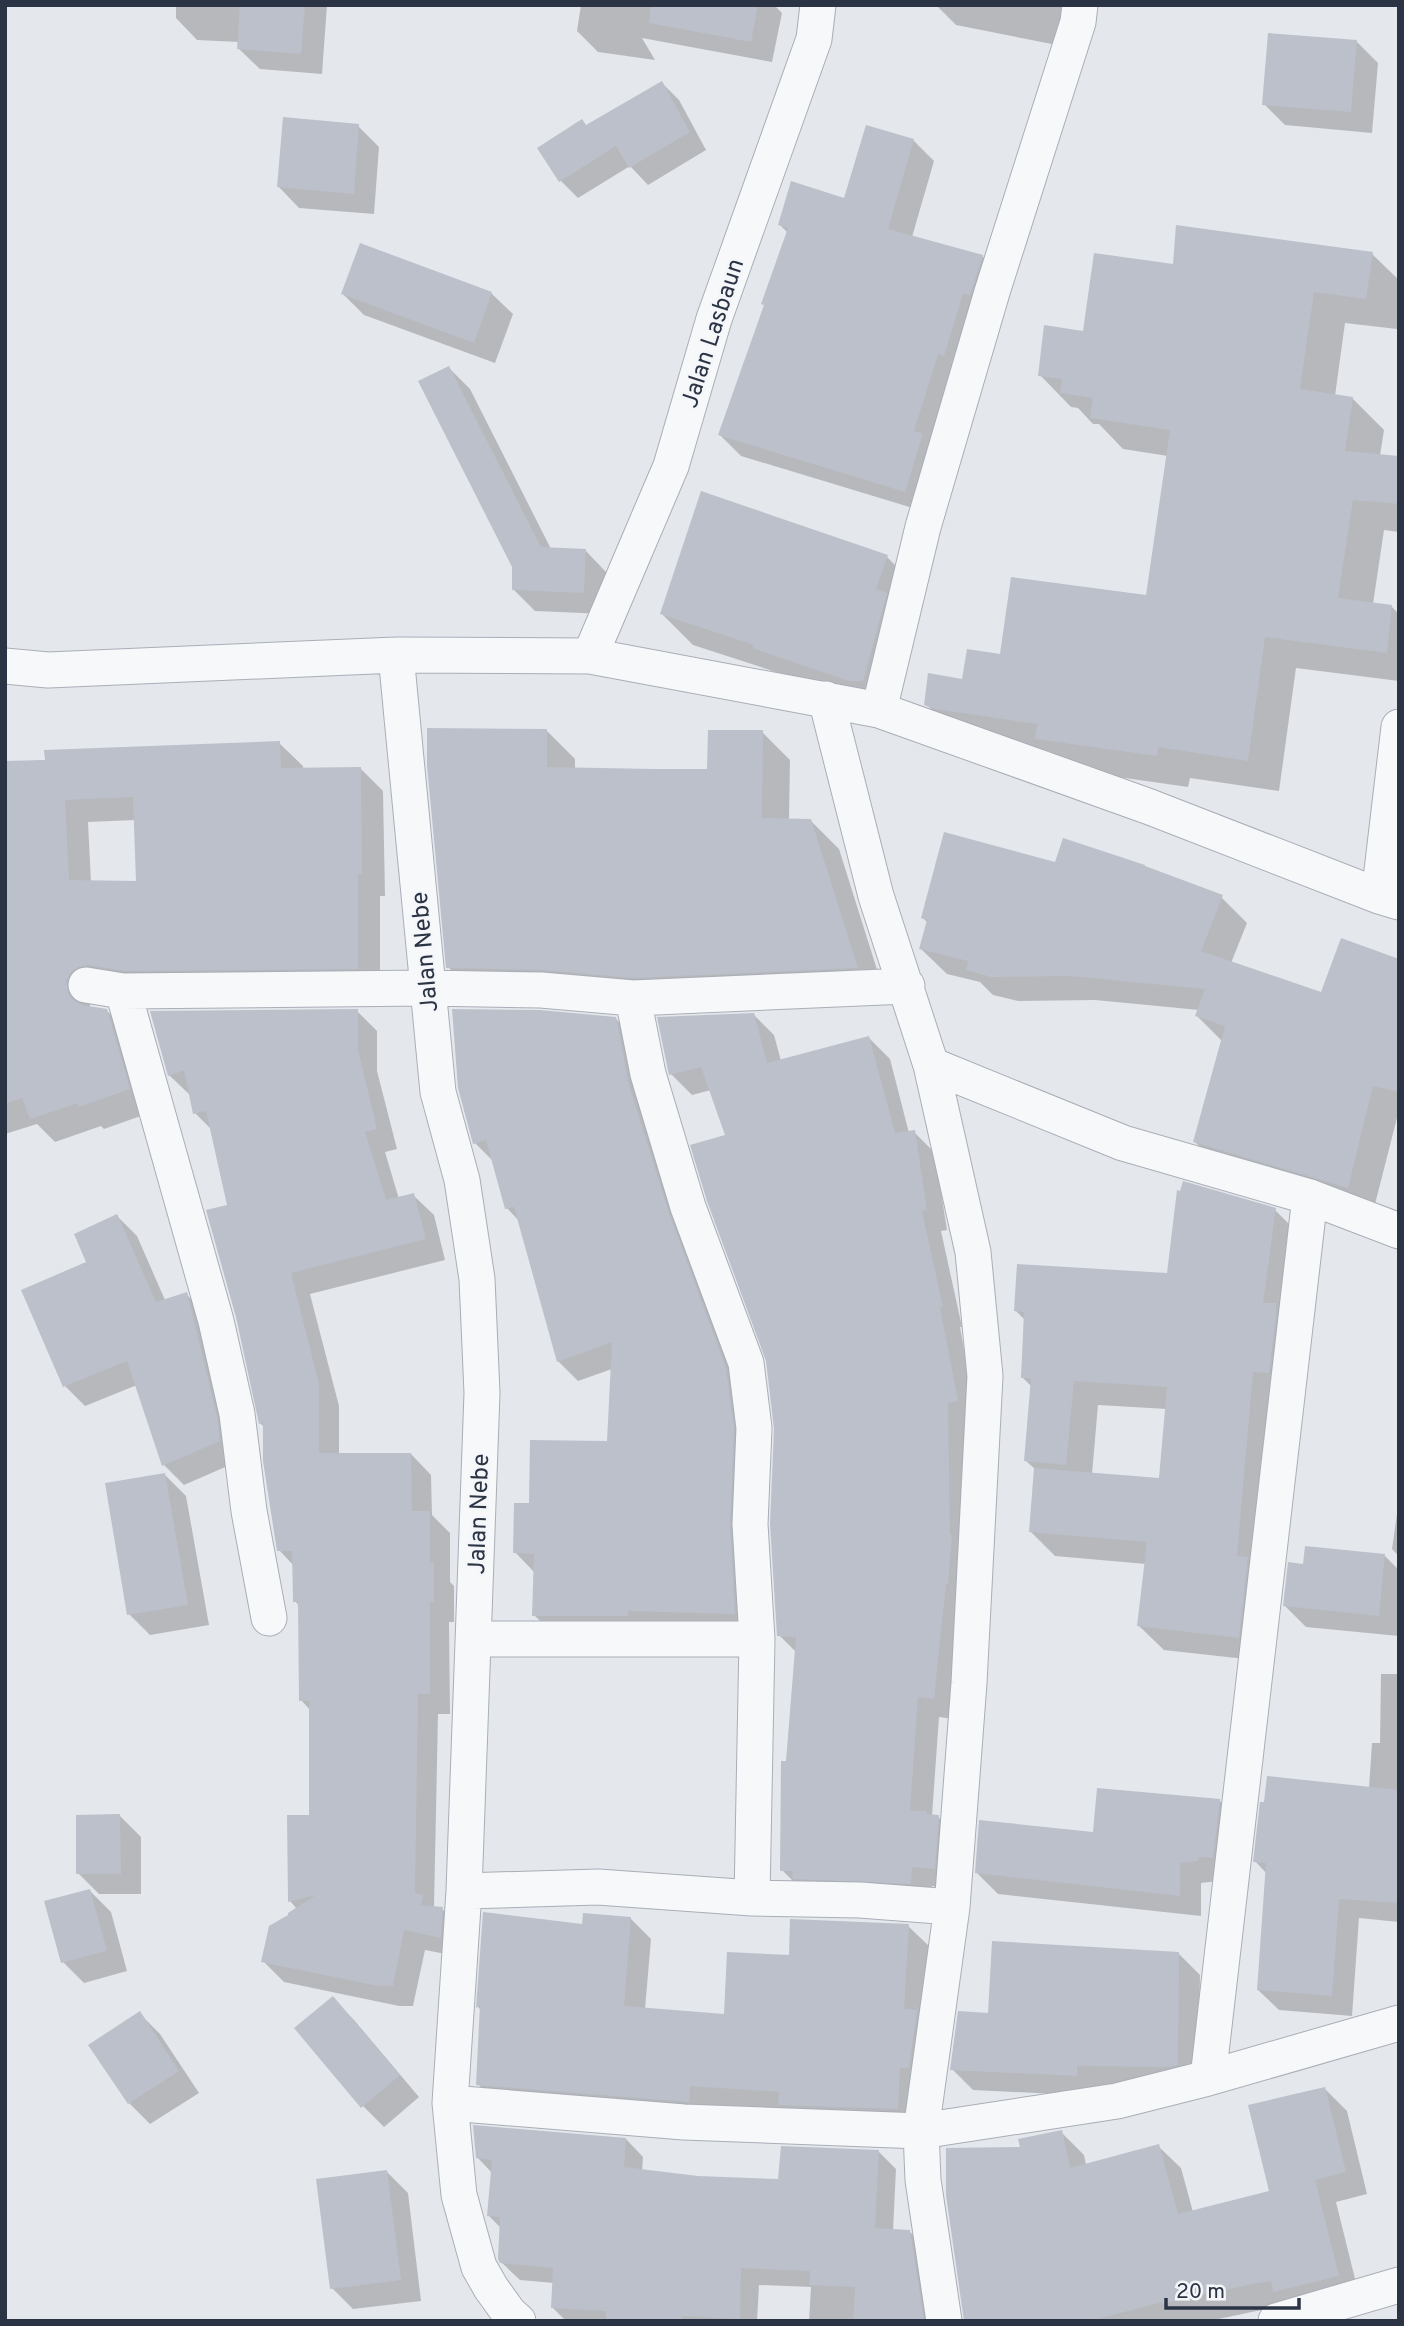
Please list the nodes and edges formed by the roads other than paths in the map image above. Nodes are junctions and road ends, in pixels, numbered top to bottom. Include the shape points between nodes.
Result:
1 (818, 5) edge
2 (1080, 5) edge
3 (396, 655) junction
4 (590, 656) junction
5 (5, 666) edge
6 (826, 699) junction
7 (879, 710) junction
8 (1399, 727) edge
9 (1389, 899) edge
10 (86, 985) dead end
11 (907, 986) junction
12 (427, 988) junction
13 (123, 991) junction
14 (633, 998) junction
15 (931, 1065) junction
16 (1310, 1197) junction
17 (1399, 1231) edge
18 (269, 1618) dead end
19 (474, 1639) junction
20 (757, 1639) junction
21 (464, 1891) junction
22 (752, 1898) junction
23 (951, 1907) junction
24 (1399, 2023) edge
25 (1208, 2078) junction
26 (450, 2104) junction
27 (921, 2131) junction
28 (1399, 2285) edge
29 (518, 2321) edge
30 (944, 2321) edge
31 (1276, 2321) edge

1 - 4 street, Jalan Lasbaun via 814,39 714,319 671,466
2 - 7 street via 923,527
3 - 4 street
3 - 5 street via 48,670
3 - 12 street, Jalan Nebe
4 - 6 street
6 - 7 street
6 - 11 street via 876,896
7 - 9 street
8 - 9 street
10 - 13 street
11 - 14 street
11 - 15 street
12 - 13 street
12 - 14 street via 541,990
12 - 19 street, Jalan Nebe via 438,1092 462,1180 477,1279 482,1393
13 - 18 street via 216,1321 237,1414
14 - 20 street via 648,1074 688,1207 746,1363 754,1428 750,1524
15 - 16 street via 1123,1143
15 - 23 street via 973,1252 985,1376 969,1683
16 - 17 street
16 - 25 street
19 - 20 street
19 - 21 street, Jalan Nebe
20 - 22 street
21 - 22 street via 598,1887
21 - 26 street, Jalan Nebe
22 - 23 street via 860,1899
23 - 27 street
24 - 25 street
25 - 27 street via 1117,2101
26 - 27 street via 684,2122
26 - 29 street, Jalan Nebe via 459,2195 480,2267
27 - 30 street via 923,2180
28 - 31 street

